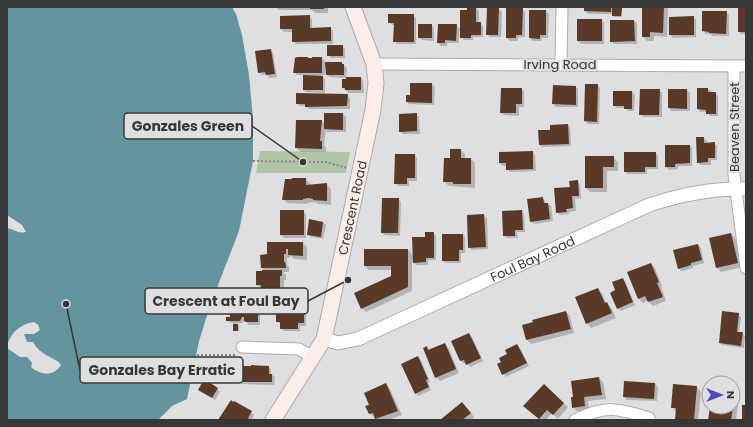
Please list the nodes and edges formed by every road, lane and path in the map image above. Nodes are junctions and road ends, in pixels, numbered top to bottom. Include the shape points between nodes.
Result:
1 (353, 7) edge
2 (562, 7) edge
3 (374, 64) junction
4 (561, 64) junction
5 (734, 66) junction
6 (746, 66) edge
7 (253, 161) dead end
8 (360, 172) junction
9 (741, 189) edge
10 (746, 268) edge
11 (324, 339) junction
12 (242, 347) dead end
13 (197, 355) dead end
14 (228, 355) dead end
15 (312, 357) junction
16 (649, 418) dead end
17 (273, 420) edge
18 (574, 420) edge

1 - 3 main road, Crescent Road
2 - 4 street
3 - 4 street, Irving Road
3 - 8 main road, Crescent Road via 376,83 373,110
4 - 5 street, Irving Road
5 - 6 street, Irving Road
5 - 9 street, Beaven Street via 734,175
7 - 8 path via 326,162
8 - 11 main road, Crescent Road
9 - 10 street, Beaven Street
9 - 11 street, Foul Bay Road via 670,198 649,205 358,339 338,343
11 - 15 main road, Crescent Road
12 - 15 street via 299,349
13 - 14 path
15 - 17 main road, Crescent Road
16 - 18 street via 622,410 597,410

